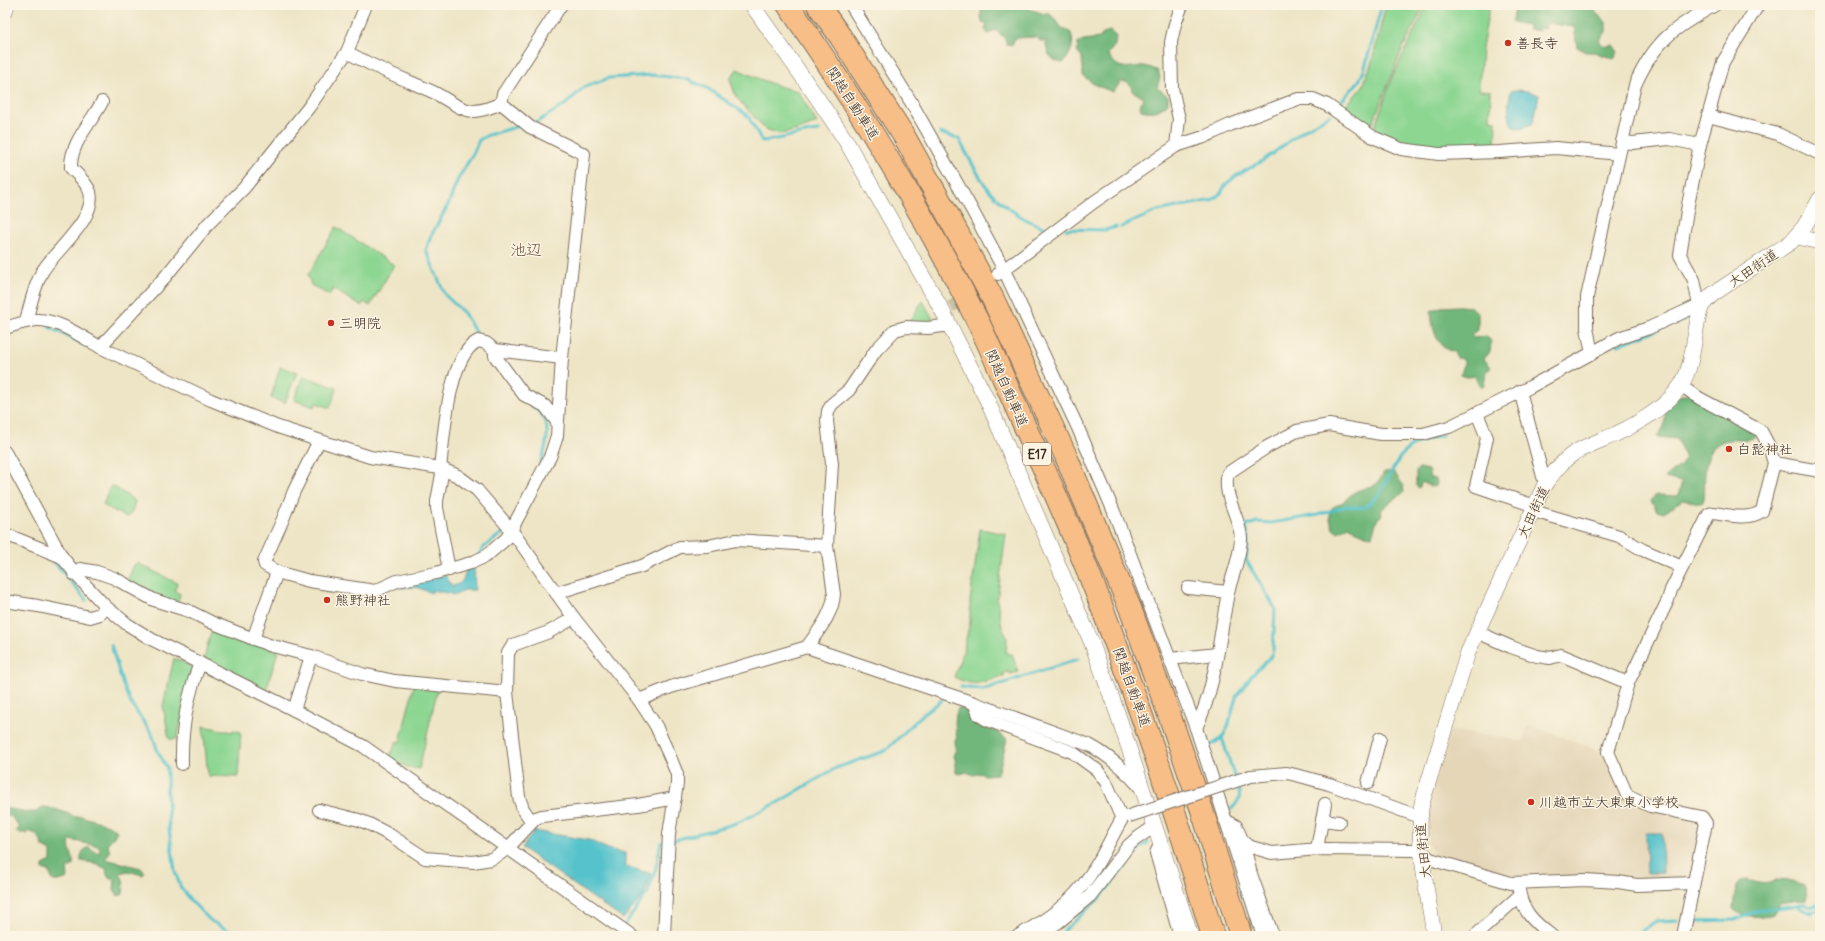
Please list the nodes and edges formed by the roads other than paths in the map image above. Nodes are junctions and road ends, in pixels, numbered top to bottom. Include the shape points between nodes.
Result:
1 (7, 5) edge
2 (366, 5) edge
3 (561, 5) edge
4 (752, 5) edge
5 (788, 5) edge
6 (818, 5) edge
7 (850, 5) edge
8 (1182, 5) edge
9 (1716, 5) edge
10 (1758, 5) edge
11 (5, 11) edge
12 (346, 52) junction
13 (102, 102) dead end
14 (501, 103) junction
15 (1708, 116) junction
16 (1700, 145) junction
17 (1176, 146) junction
18 (1621, 148) junction
19 (1820, 154) edge
20 (1820, 199) edge
21 (1797, 237) junction
22 (1820, 242) edge
23 (1001, 272) junction
24 (1701, 306) junction
25 (948, 314) junction
26 (26, 322) junction
27 (5, 328) edge
28 (100, 347) junction
29 (494, 350) junction
30 (1592, 354) junction
31 (562, 358) junction
32 (1681, 385) junction
33 (1521, 396) junction
34 (1478, 416) junction
35 (557, 422) junction
36 (319, 440) junction
37 (5, 452) edge
38 (1774, 463) junction
39 (441, 468) junction
40 (1820, 471) edge
41 (1545, 484) junction
42 (1534, 508) junction
43 (512, 531) junction
44 (5, 534) edge
45 (827, 546) junction
46 (62, 557) junction
47 (1682, 567) junction
48 (448, 570) junction
49 (277, 572) junction
50 (74, 574) junction
51 (1188, 588) dead end
52 (1228, 592) junction
53 (556, 593) junction
54 (5, 601) edge
55 (106, 607) junction
56 (574, 618) junction
57 (1477, 632) junction
58 (253, 639) junction
59 (807, 647) junction
60 (1218, 654) junction
61 (312, 656) junction
62 (1170, 659) junction
63 (200, 663) junction
64 (1628, 683) junction
65 (507, 692) junction
66 (639, 700) junction
67 (974, 703) junction
68 (294, 710) junction
69 (1196, 728) junction
70 (1380, 738) dead end
71 (182, 764) dead end
72 (1368, 783) dead end
73 (1143, 790) junction
74 (675, 798) junction
75 (1325, 804) dead end
76 (319, 810) dead end
77 (1420, 817) junction
78 (1126, 818) junction
79 (1224, 820) junction
80 (1322, 820) junction
81 (532, 822) junction
82 (1339, 822) dead end
83 (1158, 833) junction
84 (1243, 842) junction
85 (508, 848) junction
86 (1317, 849) junction
87 (1422, 852) junction
88 (1518, 883) junction
89 (1693, 883) junction
90 (1519, 896) junction
91 (632, 936) edge
92 (664, 936) edge
93 (1018, 936) edge
94 (1038, 936) edge
95 (1180, 936) edge
96 (1191, 936) edge
97 (1214, 936) edge
98 (1240, 936) edge
99 (1263, 936) edge
100 (1273, 936) edge
101 (1434, 936) edge
102 (1475, 936) edge
103 (1552, 936) edge
104 (1683, 936) edge

1 - 11 street
2 - 12 street
3 - 14 street via 503,94
4 - 25 street via 846,141
5 - 97 highway, 関越自動車道 / E17 via 882,148 979,324 1059,502 1105,616 1152,745
6 - 98 highway, 関越自動車道 / E17 via 904,136 949,217 993,299 1065,454 1130,608 1171,720 1202,810
7 - 23 street via 911,102 972,210
8 - 17 street via 1171,42 1172,88 1179,119
9 - 18 street via 1685,22 1660,42 1644,65 1630,102
10 - 15 street via 1723,62
12 - 14 street via 464,109 474,111
12 - 28 street via 308,107 244,188 208,224 165,277
13 - 26 street via 82,134 70,162 71,168 90,192 90,205 76,231 42,272
14 - 31 street via 527,124 584,154
15 - 16 street
15 - 19 street via 1778,134
16 - 18 street via 1669,139 1633,143
16 - 24 street via 1680,255 1694,280
17 - 18 street via 1298,99 1313,99 1327,105 1373,137 1401,149 1439,154 1556,148
17 - 23 street via 1094,202
18 - 30 street via 1587,297 1587,328
20 - 21 street, 大田街道
21 - 22 street
21 - 24 street, 大田街道 via 1713,294
23 - 62 street via 1046,357 1108,498
24 - 30 street via 1619,338
24 - 32 street, 大田街道 via 1694,346
25 - 45 street via 928,328 906,327 896,330 876,350 849,390 829,408 827,421 832,464
25 - 73 street via 1091,641
26 - 27 street
26 - 28 street via 37,320 58,326
28 - 36 street via 211,400 278,427
29 - 31 street
29 - 35 street via 495,356 517,387 531,400 545,406
29 - 39 street via 486,343 478,341 462,356 450,390
30 - 33 street
31 - 35 street
32 - 38 street via 1699,398 1761,431
32 - 41 street, 大田街道 via 1666,401 1634,424 1573,453 1556,468
33 - 34 street
33 - 41 street
34 - 42 street via 1487,438 1476,486
34 - 52 street via 1423,434 1381,434 1329,425 1297,431 1244,461 1228,473 1226,480 1226,488 1241,538
35 - 43 street via 557,436 550,457
36 - 39 street via 374,458
36 - 49 street via 264,562
37 - 46 street
38 - 40 street
38 - 47 street via 1762,511 1754,516 1742,517 1709,514
39 - 43 street via 458,476 476,490
39 - 48 street via 437,508
41 - 42 street, 大田街道
42 - 47 street via 1619,536
42 - 57 street, 大田街道
43 - 48 street via 486,556
43 - 53 street
44 - 46 street
45 - 53 street via 736,540 708,546 680,547 642,566
45 - 59 street via 834,601 826,619
46 - 50 street
47 - 64 street
48 - 49 street via 397,581 375,591 309,581
49 - 58 street
50 - 55 street
50 - 58 street via 80,569 114,578 154,600 189,611
51 - 52 street
52 - 60 street
53 - 56 street
54 - 55 street via 90,617 100,614
55 - 63 street via 151,639
56 - 65 street via 549,632 514,645 508,653
56 - 66 street
57 - 64 street via 1538,656 1550,658 1562,655
57 - 77 street, 大田街道 via 1460,676
58 - 61 street
59 - 66 street via 671,687
59 - 67 street
60 - 62 street
60 - 69 street via 1204,711
61 - 65 street via 379,679
61 - 68 street
62 - 69 street
63 - 68 street
63 - 71 street via 191,687 182,726
64 - 89 street via 1608,752 1627,795 1650,806 1702,817 1705,820 1702,850
65 - 81 street via 519,797
66 - 74 street via 656,726 675,768 678,784
67 - 73 street via 1089,745 1121,766
67 - 78 street via 979,714 987,720 1072,752 1084,760 1097,770 1106,782
68 - 85 street via 369,750
69 - 79 street
70 - 72 street
73 - 83 street
74 - 81 street via 638,805 548,814
74 - 92 street via 670,834
75 - 80 street
76 - 85 street via 368,824 425,858 483,861
77 - 78 street, bridge via 1329,784 1287,773 1251,776
77 - 87 street, 大田街道
78 - 93 street via 1110,839 1090,876 1072,899 1045,920
79 - 84 street via 1236,826
79 - 99 street
80 - 82 street
80 - 86 street
81 - 85 street
83 - 94 street via 1136,839 1129,845 1090,896
83 - 95 street via 1156,853
83 - 96 street
84 - 86 street via 1272,853
84 - 100 street via 1250,874
85 - 91 street
86 - 87 street via 1393,848
87 - 88 street via 1430,859
87 - 101 street, 大田街道
88 - 89 street via 1585,880 1636,885
88 - 90 street
89 - 104 street
90 - 102 street
90 - 103 street via 1536,924

